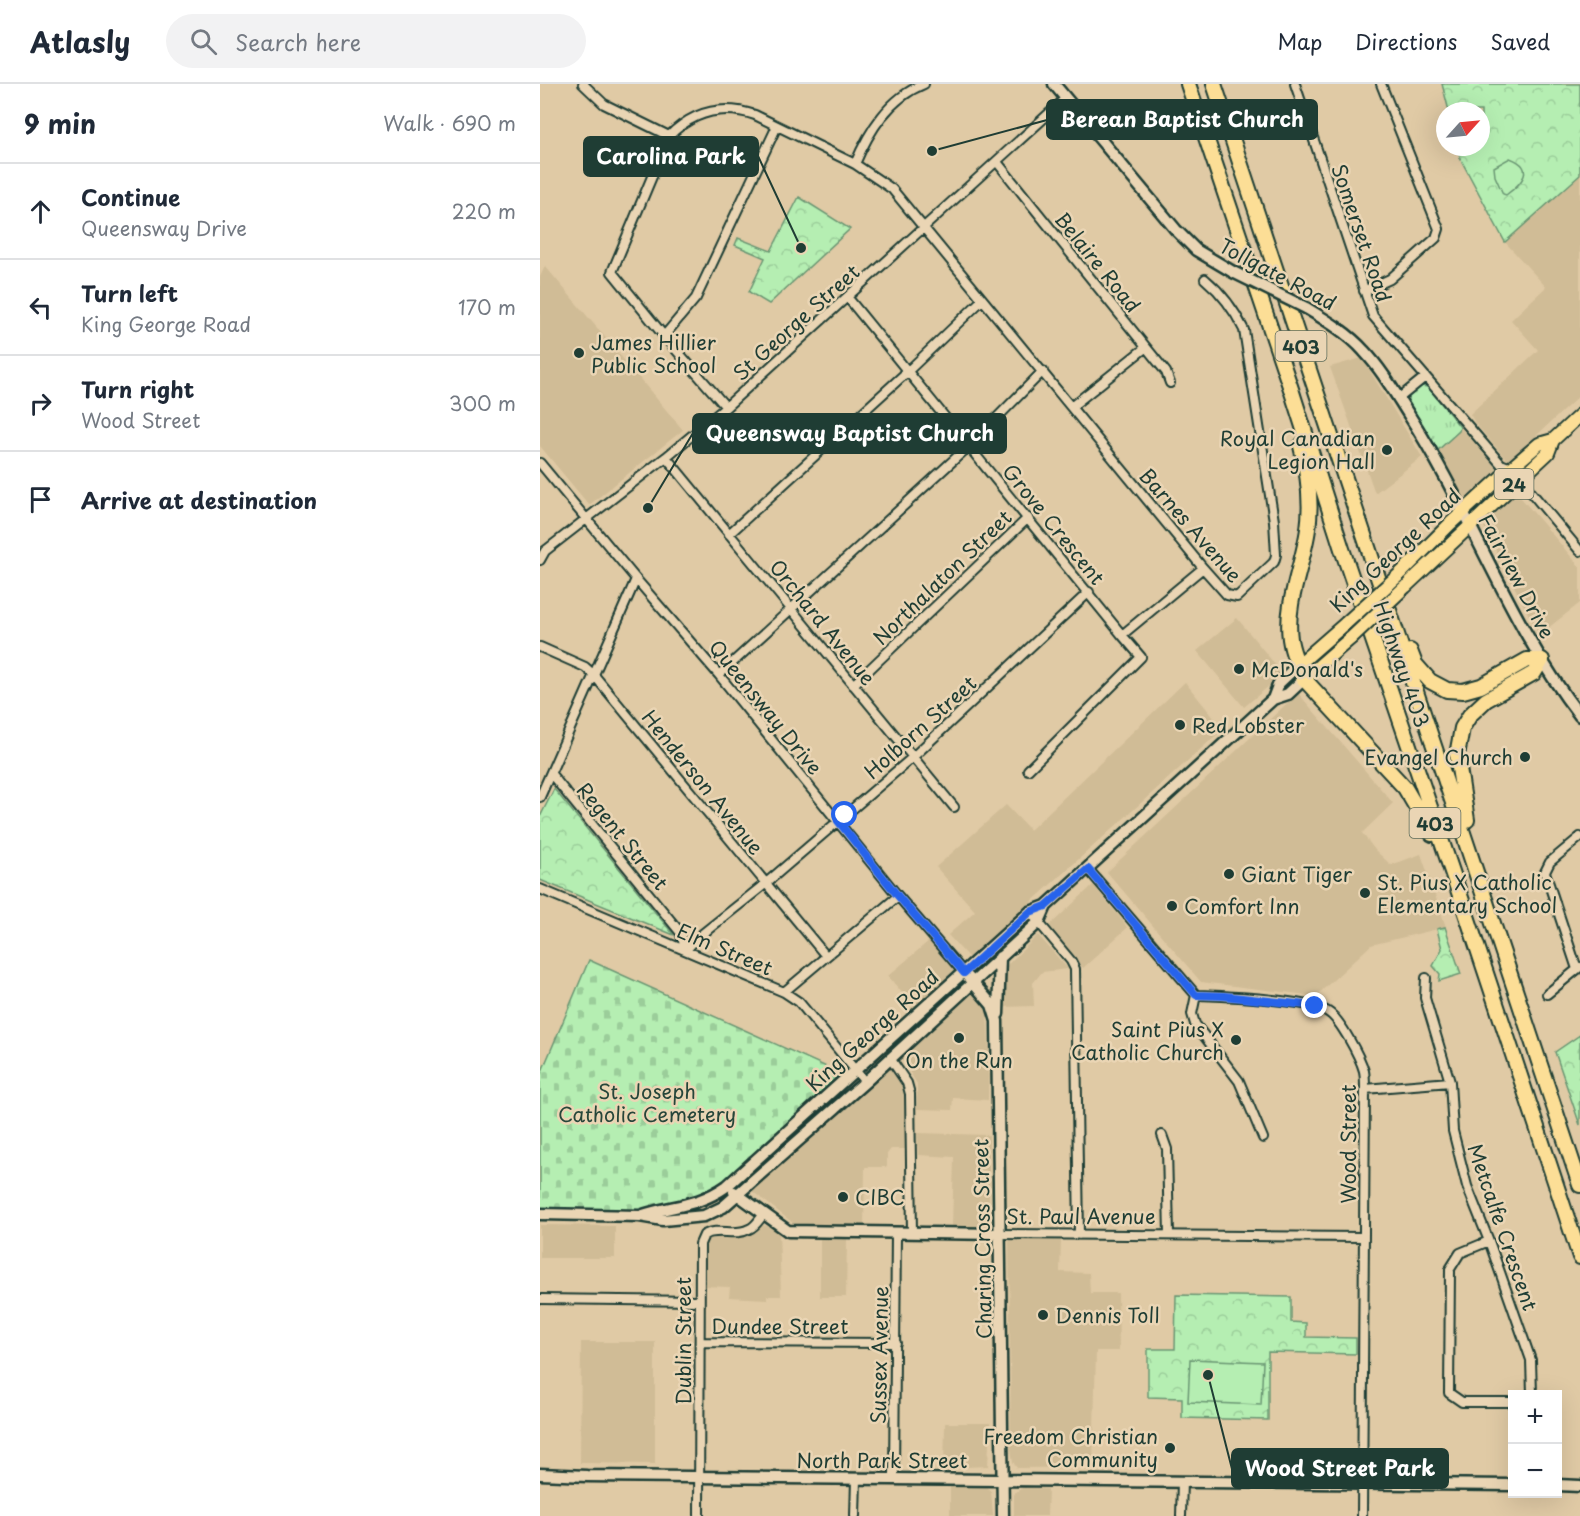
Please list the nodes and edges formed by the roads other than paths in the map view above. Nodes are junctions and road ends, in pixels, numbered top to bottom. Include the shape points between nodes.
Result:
1 (583, 84) edge
2 (924, 84) edge
3 (1054, 84) edge
4 (1188, 84) edge
5 (1214, 84) edge
6 (1295, 84) edge
7 (1381, 84) edge
8 (1066, 98) junction
9 (777, 126) junction
10 (669, 136) junction
11 (997, 162) junction
12 (855, 164) junction
13 (922, 228) junction
14 (1205, 279) dead end
15 (1364, 291) junction
16 (848, 298) junction
17 (982, 300) junction
18 (664, 336) junction
19 (1146, 348) junction
20 (908, 371) junction
21 (1042, 371) junction
22 (1425, 377) junction
23 (1170, 384) dead end
24 (1291, 389) junction
25 (1398, 399) junction
26 (726, 407) junction
27 (1071, 407) junction
28 (1580, 416) edge
29 (1553, 440) junction
30 (969, 446) junction
31 (666, 457) junction
32 (540, 463) edge
33 (1506, 466) junction
34 (1520, 479) junction
35 (1463, 512) junction
36 (587, 518) junction
37 (1028, 518) junction
38 (1470, 526) junction
39 (729, 534) junction
40 (1580, 551) edge
41 (540, 560) edge
42 (1203, 568) junction
43 (636, 579) junction
44 (1089, 592) junction
45 (1389, 609) junction
46 (791, 610) junction
47 (1122, 635) junction
48 (540, 647) edge
49 (1542, 660) junction
50 (1301, 672) junction
51 (594, 675) junction
52 (719, 675) junction
53 (853, 685) junction
54 (1580, 716) edge
55 (913, 757) junction
56 (1028, 770) dead end
57 (551, 774) junction
58 (540, 797) edge
59 (954, 807) dead end
60 (838, 821) junction
61 (1580, 837) edge
62 (1088, 869) junction
63 (765, 884) junction
64 (540, 889) edge
65 (898, 896) junction
66 (1463, 904) junction
67 (1046, 906) junction
68 (1030, 912) junction
69 (1039, 922) junction
70 (1493, 924) junction
71 (686, 950) junction
72 (826, 956) junction
73 (999, 957) junction
74 (1578, 968) edge
75 (964, 973) junction
76 (1426, 978) dead end
77 (972, 982) junction
78 (784, 992) junction
79 (1547, 994) dead end
80 (1196, 995) junction
81 (997, 1021) junction
82 (890, 1058) junction
83 (856, 1071) junction
84 (865, 1082) junction
85 (1450, 1082) junction
86 (1365, 1089) junction
87 (1162, 1135) dead end
88 (1263, 1138) dead end
89 (1580, 1185) edge
90 (727, 1186) junction
91 (738, 1195) junction
92 (540, 1214) edge
93 (763, 1215) junction
94 (640, 1216) junction
95 (912, 1232) junction
96 (896, 1233) junction
97 (1000, 1234) junction
98 (1079, 1235) junction
99 (1169, 1235) junction
100 (1364, 1236) junction
101 (1489, 1241) junction
102 (1580, 1257) edge
103 (540, 1299) edge
104 (699, 1301) junction
105 (700, 1342) junction
106 (896, 1343) junction
107 (1532, 1390) edge
108 (1508, 1402) edge
109 (540, 1474) edge
110 (699, 1476) junction
111 (894, 1478) junction
112 (856, 1479) junction
113 (1003, 1479) junction
114 (1182, 1481) junction
115 (1363, 1484) junction
116 (1508, 1485) edge
117 (1562, 1485) edge
118 (1580, 1486) edge
119 (699, 1516) edge
120 (855, 1516) edge
121 (1003, 1516) edge
122 (1181, 1516) edge
123 (1362, 1516) edge

1 - 10 street via 604,104
2 - 12 street via 909,90 891,106 867,136
3 - 8 main road, Tollgate Road
4 - 24 highway, Highway 403 / 403
5 - 45 highway, Highway 403 / 403
6 - 15 street, Somerset Road
7 - 15 street via 1439,230 1390,279
8 - 11 street, St George Street
8 - 25 main road, Tollgate Road, bridge via 1196,250 1337,327 1364,351
9 - 10 street, Barnes Avenue via 738,109 722,110 698,114
9 - 12 street, Barnes Avenue
9 - 18 street via 696,298
10 - 18 street via 612,272
11 - 13 street, St George Street
11 - 19 street, Belaire Road
12 - 13 street, Barnes Avenue via 892,189
13 - 16 street, St George Street
13 - 17 street, Barnes Avenue
14 - 42 street, Barnes Avenue via 1221,292 1244,330 1276,555 1274,562 1237,597 1227,595
15 - 22 street, Somerset Road via 1373,316
16 - 20 street, Grove Crescent
16 - 26 street, St George Street
17 - 20 street
17 - 21 street, Barnes Avenue
18 - 26 street
19 - 23 street, Belaire Road via 1166,372
19 - 27 street
20 - 30 street, Grove Crescent
20 - 39 street
21 - 27 street, Barnes Avenue
21 - 30 street
22 - 25 street
22 - 33 street, Somerset Road
24 - 50 highway via 1310,498 1308,529 1290,614 1290,638
24 - 66 highway, Highway 403 / 403
25 - 35 main road, Tollgate Road via 1432,452
26 - 31 street, St George Street
27 - 42 street, Barnes Avenue
28 - 29 main road, King George Road / 24
29 - 33 main road, King George Road / 24 via 1539,444
29 - 34 main road, King George Road / 24 via 1548,453
30 - 37 street, Grove Crescent
30 - 46 street
31 - 36 street, St George Street
31 - 39 street, Orchard Avenue
32 - 36 street, Queensway Drive
33 - 34 street, Somerset Road
33 - 35 main road, King George Road / 24
34 - 38 main road, King George Road / 24
34 - 40 street, Somerset Road
35 - 38 main road, Fairview Drive
35 - 50 main road, King George Road / 24, bridge via 1346,623
36 - 41 street, St George Street via 545,550
36 - 43 street, Queensway Drive
37 - 44 street, Grove Crescent
37 - 53 street, Northalaton Street
38 - 49 main road, Fairview Drive
38 - 50 main road, King George Road / 24, bridge via 1351,638
39 - 46 street, Orchard Avenue
42 - 47 street
43 - 51 street
43 - 52 street, Queensway Drive
44 - 47 street, Grove Crescent
44 - 55 street, Holborn Street
45 - 49 highway via 1415,664 1430,681 1447,690 1463,692 1527,660
45 - 70 highway, Highway 403 / 403
46 - 52 street
46 - 53 street, Orchard Avenue
47 - 56 street, Grove Crescent via 1141,657
48 - 51 street, Henderson Avenue
49 - 54 main road, Fairview Drive
49 - 70 highway via 1534,673 1486,700 1462,728 1457,755 1464,810
50 - 62 main road, King George Road via 1288,694 1273,699
50 - 66 highway via 1405,788 1428,824
51 - 57 street
51 - 63 street, Henderson Avenue
52 - 60 street, Queensway Drive
53 - 55 street, Orchard Avenue
55 - 59 street, Orchard Avenue
55 - 60 street, Holborn Street
57 - 58 street
57 - 71 street, Regent Street via 680,932
60 - 63 street, Holborn Street
60 - 65 street, Queensway Drive
61 - 74 street via 1550,862 1545,872
62 - 67 main road, King George Road
62 - 80 street
63 - 71 street, Holborn Street
63 - 72 street, Henderson Avenue
64 - 71 street, Elm Street
65 - 72 street
65 - 75 street, Queensway Drive
66 - 102 highway, Highway 403 / 403
67 - 68 main road, King George Road
67 - 69 main road, King George Road
68 - 69 street
68 - 75 main road, King George Road
69 - 73 main road, King George Road
69 - 98 street via 1075,969
70 - 89 highway, Highway 403 / 403
71 - 78 street, Elm Street
72 - 78 street
73 - 77 main road, King George Road
73 - 81 main road
74 - 79 street
75 - 77 main road, Charing Cross Street
75 - 83 main road, King George Road
76 - 85 street, Metcalfe Crescent via 1425,998
77 - 81 main road, Charing Cross Street via 992,1005
77 - 82 main road, King George Road
78 - 83 street, Elm Street via 799,1002
80 - 86 street, Wood Street via 1315,1006 1329,1012 1341,1025 1364,1071
80 - 88 street via 1194,1024 1239,1081
81 - 97 main road, Charing Cross Street
82 - 84 main road, King George Road
82 - 95 street via 910,1094
83 - 84 street, Elm Street
83 - 90 main road, King George Road
84 - 91 main road, King George Road
85 - 86 street
85 - 101 street, Metcalfe Crescent via 1453,1131 1467,1186
86 - 100 street, Wood Street
87 - 99 street via 1167,1149
90 - 91 main road, St. Paul Avenue
90 - 94 main road via 695,1203
91 - 93 main road, St. Paul Avenue
91 - 94 main road via 704,1216 663,1220
92 - 94 main road
93 - 96 main road, St. Paul Avenue via 788,1231
93 - 104 street, Dublin Street via 751,1229 714,1231 701,1238
95 - 96 main road, St. Paul Avenue
95 - 97 main road, St. Paul Avenue
96 - 106 street, Sussex Avenue
97 - 98 street, St. Paul Avenue
97 - 113 main road, Charing Cross Street
98 - 99 street, St. Paul Avenue
99 - 100 street, St. Paul Avenue
100 - 115 street, Wood Street
101 - 107 street, Metcalfe Crescent via 1531,1360
101 - 108 street via 1460,1253 1450,1269 1449,1393 1462,1402
103 - 104 street, Dundee Street
104 - 105 street, Dublin Street
105 - 106 street, Dundee Street
105 - 110 street, Dublin Street
106 - 111 street, Sussex Avenue
109 - 110 main road, North Park Street
110 - 112 main road, North Park Street
110 - 119 street, Dublin Street
111 - 112 main road, North Park Street
111 - 113 main road, North Park Street
112 - 120 street
113 - 114 main road, North Park Street
113 - 121 main road, Charing Cross Street
114 - 115 main road, North Park Street
114 - 122 street
115 - 116 main road, North Park Street
115 - 123 street, Wood Street
117 - 118 main road

